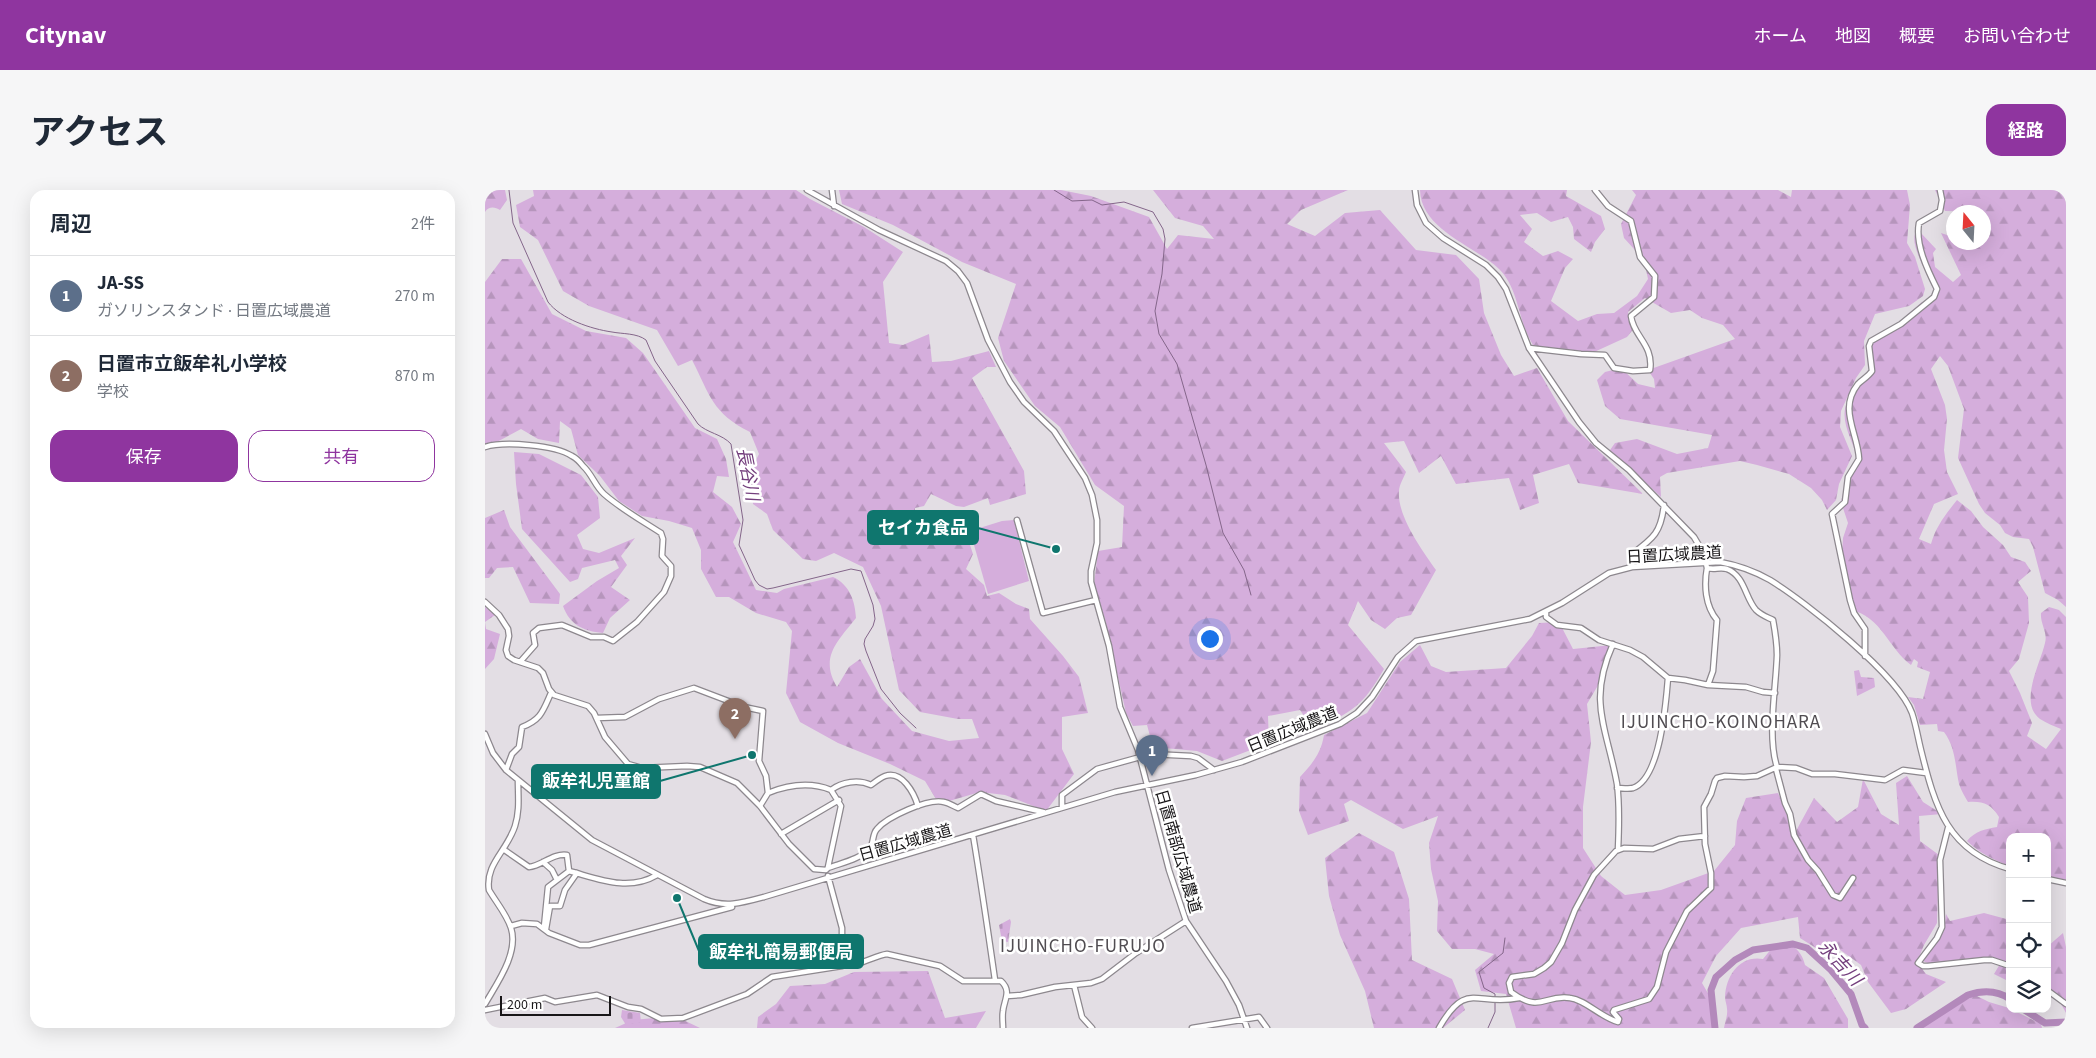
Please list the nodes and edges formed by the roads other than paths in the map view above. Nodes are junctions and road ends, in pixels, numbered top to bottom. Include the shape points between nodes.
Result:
1 (807, 190) edge
2 (832, 190) edge
3 (1415, 190) edge
4 (1595, 190) edge
5 (1940, 190) edge
6 (834, 206) junction
7 (1529, 348) junction
8 (485, 447) edge
9 (1664, 505) junction
10 (1017, 520) dead end
11 (1705, 563) junction
12 (1632, 567) junction
13 (1707, 568) junction
14 (1096, 600) junction
15 (485, 602) edge
16 (1546, 612) junction
17 (1613, 644) junction
18 (1865, 656) junction
19 (520, 662) junction
20 (1668, 678) junction
21 (1708, 686) junction
22 (551, 693) junction
23 (1775, 694) junction
24 (597, 718) junction
25 (485, 734) edge
26 (1140, 757) junction
27 (1777, 768) junction
28 (506, 770) junction
29 (1214, 770) junction
30 (1926, 773) junction
31 (518, 780) junction
32 (1147, 784) junction
33 (1617, 788) junction
34 (831, 790) junction
35 (768, 794) junction
36 (839, 800) junction
37 (760, 806) junction
38 (918, 806) junction
39 (1063, 807) junction
40 (1045, 812) junction
41 (1948, 828) junction
42 (781, 834) junction
43 (973, 835) junction
44 (1705, 836) junction
45 (503, 849) junction
46 (1618, 850) junction
47 (543, 862) junction
48 (2006, 868) edge
49 (827, 869) junction
50 (486, 870) edge
51 (569, 871) junction
52 (577, 873) junction
53 (657, 875) junction
54 (828, 878) junction
55 (1853, 878) dead end
56 (557, 880) junction
57 (2051, 880) edge
58 (2066, 883) edge
59 (740, 904) junction
60 (720, 905) junction
61 (718, 911) junction
62 (1186, 922) junction
63 (511, 926) junction
64 (545, 928) junction
65 (844, 964) junction
66 (2006, 965) edge
67 (995, 980) junction
68 (1074, 985) junction
69 (2051, 993) edge
70 (1007, 996) junction
71 (1519, 998) junction
72 (485, 1004) edge
73 (2066, 1004) edge
74 (485, 1010) edge
75 (1244, 1019) junction
76 (1003, 1028) edge
77 (1092, 1028) edge
78 (1192, 1028) edge
79 (1247, 1028) edge
80 (1267, 1028) edge
81 (1439, 1028) edge

1 - 6 street, 日置南部広域農道
2 - 6 street
3 - 7 street via 1417,205 1426,222 1498,277 1506,289
4 - 7 street via 1608,206 1631,221 1640,257 1655,276 1654,297 1631,316 1632,323 1647,345 1650,370 1614,368 1605,354
5 - 18 street via 1940,211 1919,223 1917,237 1937,289 1934,297 1901,324 1871,341 1872,371 1858,384 1849,403 1850,426 1859,459 1848,477 1845,502 1831,514 1850,600 1865,629
6 - 14 street, 日置南部広域農道 via 946,261 967,282 988,340 1010,382 1024,402 1054,431 1088,483 1097,520 1091,576
7 - 9 street via 1563,401 1596,443
8 - 19 street via 532,446 571,455 602,492 625,512 661,533 663,556 671,566 671,576 663,592 627,632 609,640 591,637 563,625 539,628 533,633 535,645
9 - 11 street via 1694,537 1704,554
9 - 12 street via 1662,523 1651,540 1632,554
10 - 14 street via 1043,613
11 - 12 street, 日置広域農道
11 - 13 street
11 - 18 street, 日置広域農道 via 1733,564 1768,579
12 - 16 street, 日置広域農道 via 1609,573
13 - 21 street via 1707,598 1711,613 1717,620 1713,672
13 - 23 street via 1733,572 1755,609 1773,620 1777,652
14 - 26 street, 日置南部広域農道 via 1109,646 1119,707
15 - 19 street via 508,629 508,656
16 - 17 street via 1546,617 1557,625 1581,628 1599,640
16 - 29 street, 日置広域農道 via 1513,623 1416,641 1398,656 1379,688 1348,720
17 - 20 street via 1643,657
17 - 33 street via 1603,671 1600,713
18 - 30 street, 日置広域農道 via 1887,677 1912,713
19 - 22 street via 541,670
20 - 21 street
20 - 33 street via 1660,742 1647,778 1633,788
21 - 23 street via 1746,687
22 - 24 street via 585,704
22 - 28 street via 535,722 522,727 519,747 512,754
23 - 27 street via 1773,738
24 - 35 street via 625,717 659,699 694,688 763,711 759,761 766,776
24 - 37 street via 605,737 632,766 701,767 737,783
25 - 28 street, 日置広域農道 via 493,753
26 - 29 street via 1155,754 1191,756
26 - 32 street, 日置南部広域農道
26 - 39 street via 1094,771 1062,795
27 - 30 street via 1885,780 1903,770
27 - 44 street via 1757,776 1717,778 1704,807
27 - 55 street via 1794,835 1808,860 1833,895 1840,898
28 - 31 street, 日置広域農道
29 - 32 street, 日置広域農道
30 - 41 street, 日置広域農道
31 - 45 street via 517,816
31 - 53 street, 日置広域農道 via 592,840
32 - 39 street, 日置広域農道
32 - 62 street, 日置南部広域農道
33 - 46 street
34 - 35 street via 812,785 796,786
34 - 36 street
34 - 38 street via 842,783 871,785 886,776 893,776 911,789
35 - 37 street
36 - 42 street
36 - 49 street via 841,806
37 - 42 street
38 - 40 street via 945,802 958,808 981,794
38 - 49 street via 895,816 877,829 870,848
39 - 40 street, 日置広域農道
40 - 43 street, 日置広域農道
41 - 48 street, 日置広域農道 via 1980,858
41 - 66 street via 1941,860 1942,927 1919,963 1928,966 1992,960
42 - 49 street via 812,867
43 - 54 street, 日置広域農道
43 - 67 street
44 - 46 street via 1679,839 1653,849
44 - 71 street via 1711,888 1687,911 1666,952 1657,987 1649,999 1614,1010 1618,1022 1571,998 1539,1003
45 - 47 street via 529,867
45 - 50 street
46 - 71 street via 1596,872 1551,962 1534,974 1511,977 1511,992
47 - 51 street via 561,854 567,855
47 - 56 street
49 - 54 street
50 - 63 street via 489,890
51 - 52 street
51 - 56 street
52 - 53 street via 613,884 636,884
52 - 64 street via 565,890 560,906 550,906
53 - 60 street, 日置広域農道
54 - 59 street, 日置広域農道
54 - 65 street via 842,928
56 - 64 street via 548,887
57 - 58 street
59 - 60 street, 日置広域農道
59 - 61 street
60 - 61 street
61 - 64 street via 589,945 580,945 549,933
62 - 68 street via 1136,953 1102,980
62 - 75 street, 日置南部広域農道 via 1226,981
63 - 64 street via 522,923
63 - 72 street via 510,955
65 - 67 street via 856,964 887,954 947,970 963,981
65 - 74 street via 773,977 747,994 683,1018 661,1018 597,996 555,1002 545,998
67 - 70 street via 1003,982
68 - 70 street
68 - 77 street via 1082,1017
69 - 73 street
70 - 76 street
71 - 81 street via 1489,1000 1470,997 1461,1000
75 - 78 street
75 - 79 street, 日置南部広域農道
75 - 80 street via 1259,1017

